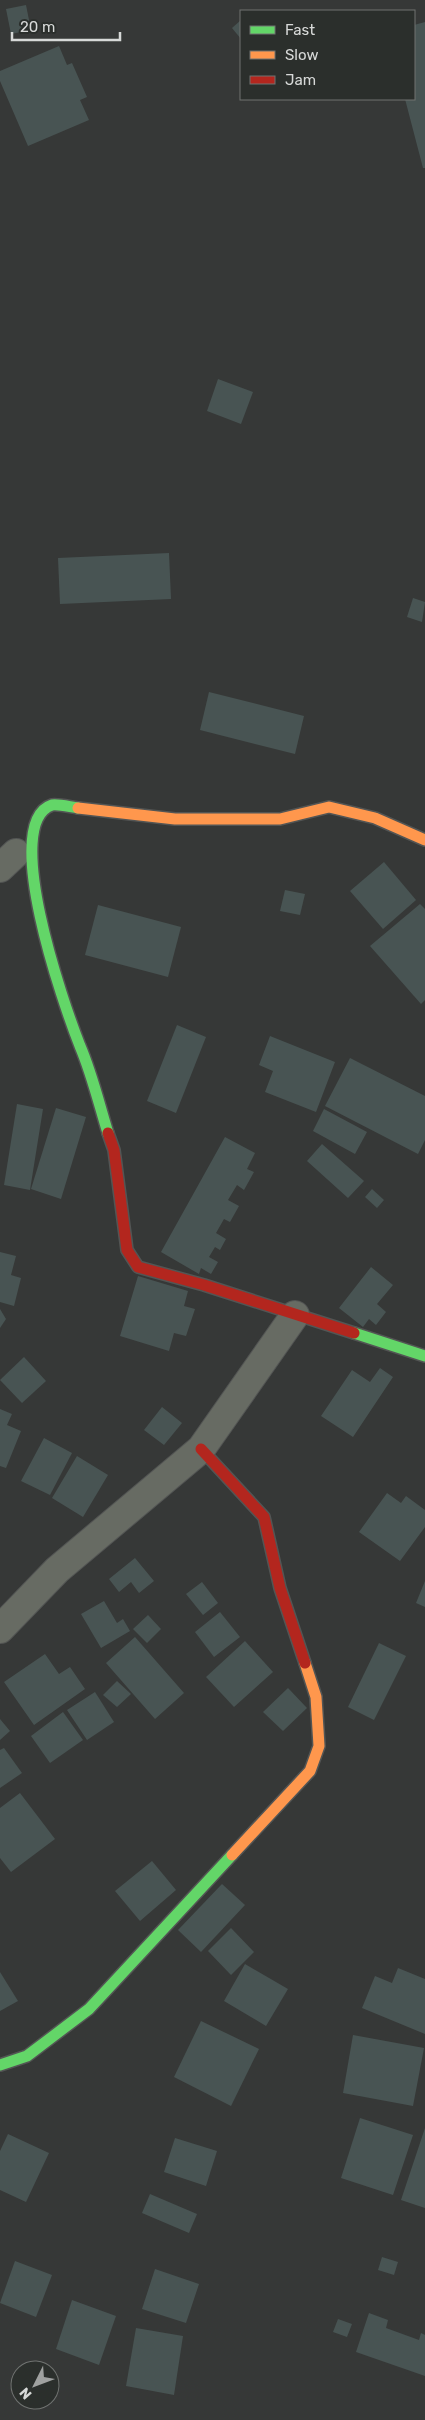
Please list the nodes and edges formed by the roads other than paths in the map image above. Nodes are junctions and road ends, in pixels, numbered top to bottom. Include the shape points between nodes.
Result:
1 (26, 822) dead end
2 (425, 840) edge
3 (33, 937) dead end
4 (295, 1315) junction
5 (425, 1356) edge
6 (201, 1449) junction
7 (0, 1629) edge
8 (0, 2065) edge

1 - 2 street via 32,814 52,805 175,819 280,819 329,807 374,818
3 - 4 street via 81,1047 108,1131 114,1150 127,1250 138,1267
4 - 5 street
4 - 6 street
6 - 7 street via 57,1570
6 - 8 street via 264,1516 280,1588 316,1697 319,1746 310,1772 89,2009 27,2056

